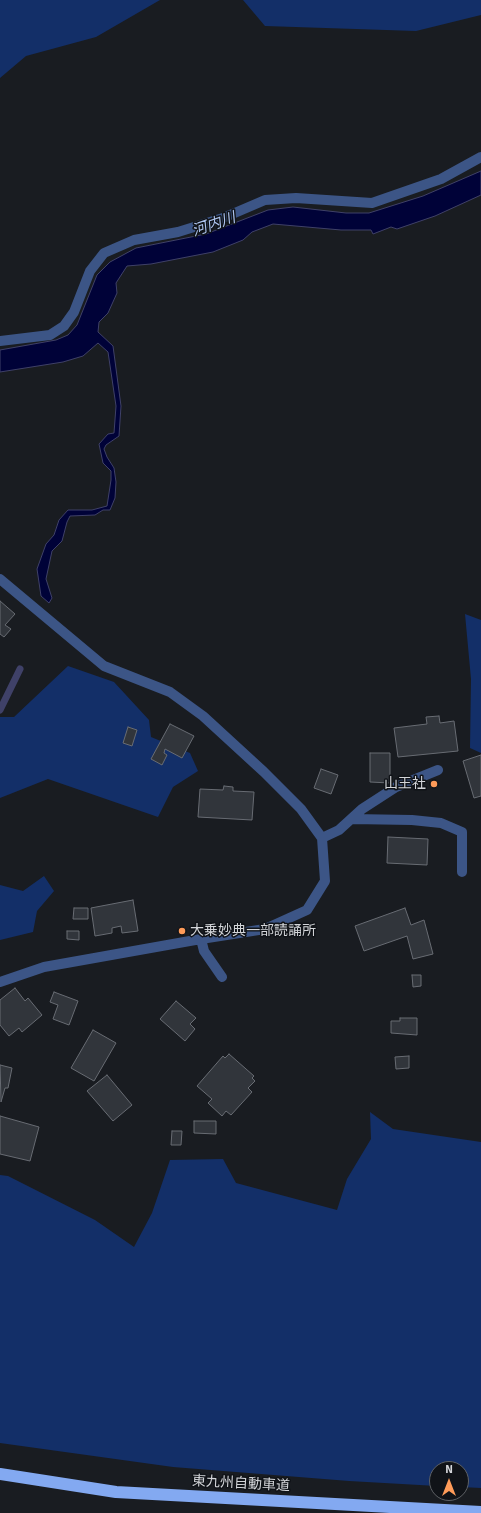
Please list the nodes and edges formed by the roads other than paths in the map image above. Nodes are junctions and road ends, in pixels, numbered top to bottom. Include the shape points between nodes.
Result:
1 (481, 157) edge
2 (0, 341) edge
3 (0, 579) edge
4 (438, 770) dead end
5 (352, 819) junction
6 (322, 838) junction
7 (462, 872) dead end
8 (201, 938) junction
9 (222, 977) dead end
10 (0, 982) edge
11 (0, 1474) edge
12 (481, 1512) edge

1 - 2 street via 441,179 372,203 296,198 265,200 224,218 178,232 134,240 104,253 90,271 74,312 64,326 50,335
3 - 6 street via 104,666 170,692 203,716 302,809
4 - 5 street via 396,787 362,809
5 - 6 street via 339,830
5 - 7 street via 441,822 462,832
6 - 8 street via 325,880 307,910 265,929
8 - 9 street via 204,951
8 - 10 street via 44,967
11 - 12 highway, 東九州自動車道 via 116,1492

